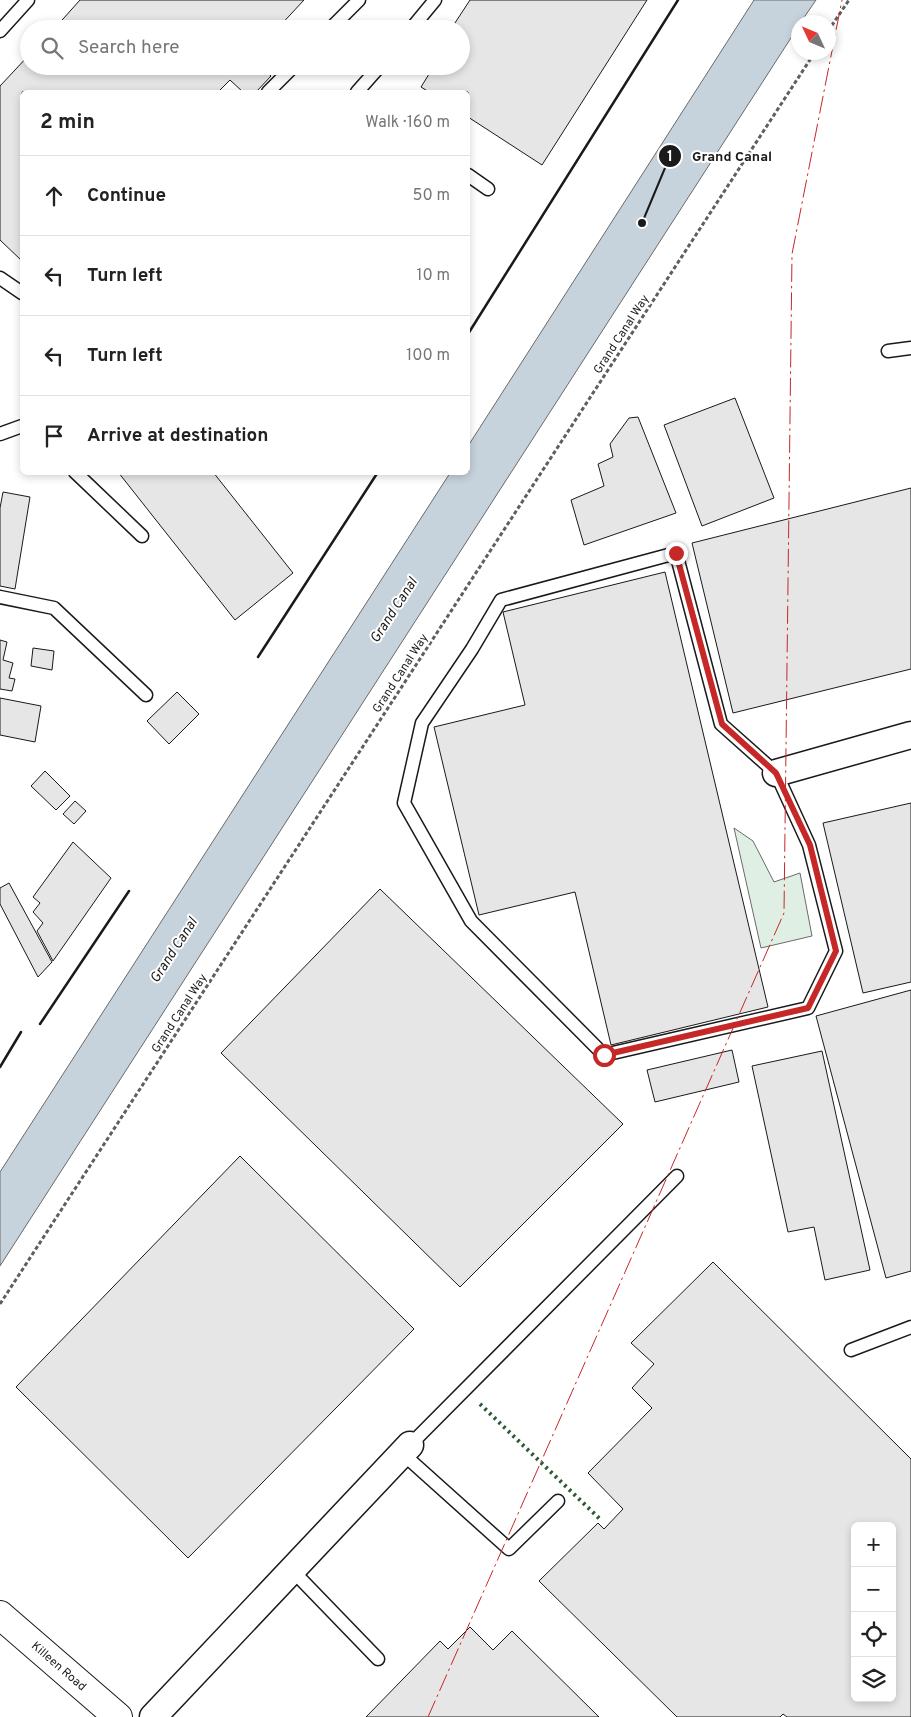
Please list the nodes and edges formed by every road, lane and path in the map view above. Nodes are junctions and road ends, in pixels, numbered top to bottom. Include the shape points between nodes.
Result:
1 (28, 0) edge
2 (359, 0) edge
3 (435, 0) edge
4 (849, 0) edge
5 (836, 19) edge
6 (339, 20) edge
7 (418, 20) edge
8 (0, 31) edge
9 (810, 60) edge
10 (285, 75) edge
11 (372, 75) edge
12 (270, 90) edge
13 (359, 90) edge
14 (470, 176) edge
15 (488, 189) dead end
16 (0, 278) edge
17 (20, 292) edge
18 (911, 348) edge
19 (888, 351) dead end
20 (20, 427) edge
21 (0, 434) edge
22 (79, 475) edge
23 (142, 536) dead end
24 (0, 597) edge
25 (146, 695) dead end
26 (911, 735) edge
27 (776, 773) junction
28 (677, 1176) dead end
29 (0, 1304) edge
30 (911, 1326) edge
31 (850, 1350) dead end
32 (406, 1449) junction
33 (558, 1501) dead end
34 (292, 1570) junction
35 (0, 1615) edge
36 (378, 1659) dead end
37 (118, 1717) edge
38 (153, 1717) edge

1 - 8 lane
2 - 6 lane
3 - 7 lane
4 - 5 path
9 - 29 path, Grand Canal Way
10 - 12 lane
11 - 13 lane
14 - 15 lane
16 - 17 lane
18 - 19 lane
20 - 21 lane
22 - 23 lane
24 - 25 lane via 54,608
26 - 27 street
27 - 27 lane via 810,845 836,951 808,1008 604,1055 471,920 404,803 422,723 501,600 676,553 722,724
28 - 32 lane
30 - 31 lane
32 - 33 lane via 509,1549
32 - 34 street
34 - 36 lane
34 - 38 street
35 - 37 street, Killeen Road

